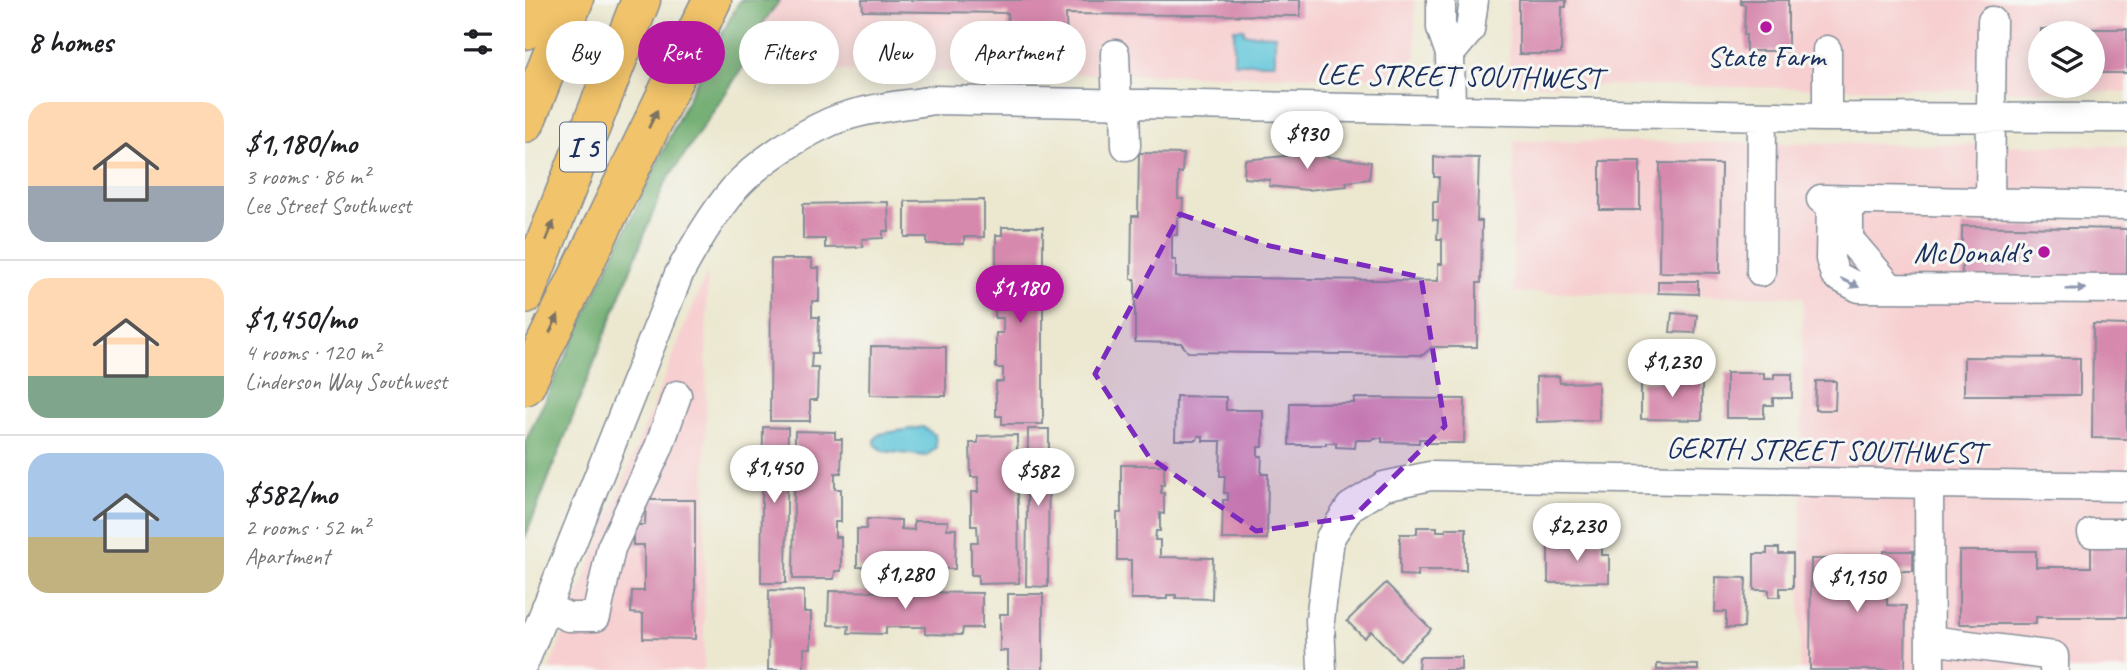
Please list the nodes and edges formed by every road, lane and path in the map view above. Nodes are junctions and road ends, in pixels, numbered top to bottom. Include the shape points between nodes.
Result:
1 (536, 0) edge
2 (574, 0) edge
3 (641, 0) edge
4 (712, 0) edge
5 (1441, 0) edge
6 (1475, 0) edge
7 (1992, 21) dead end
8 (525, 30) edge
9 (1827, 50) dead end
10 (1115, 54) dead end
11 (1450, 54) junction
12 (1121, 104) junction
13 (1451, 108) junction
14 (1762, 116) junction
15 (1826, 117) junction
16 (1990, 117) junction
17 (2127, 118) edge
18 (525, 123) edge
19 (1126, 146) dead end
20 (1990, 203) junction
21 (2127, 205) edge
22 (1761, 272) dead end
23 (2127, 289) edge
24 (525, 294) edge
25 (525, 386) edge
26 (677, 396) dead end
27 (617, 431) junction
28 (659, 447) junction
29 (1929, 485) junction
30 (2127, 487) edge
31 (2092, 533) dead end
32 (2127, 534) edge
33 (547, 607) junction
34 (1930, 640) junction
35 (1994, 659) edge
36 (525, 661) edge
37 (1322, 670) edge
38 (1930, 670) edge
39 (2054, 670) edge

1 - 8 highway
2 - 18 highway, I 5
24 -> 3 highway, I 5
25 -> 4 highway
5 - 11 street via 1441,28
6 - 11 street via 1471,30
7 - 16 street
9 - 15 street
10 - 12 street
11 - 13 street
12 - 13 street, LEE STREET SOUTHWEST
12 - 19 street
12 - 27 street, LEE STREET SOUTHWEST via 934,100 854,115 798,140 741,183 701,234 679,274
13 - 14 street, LEE STREET SOUTHWEST
14 - 15 street, LEE STREET SOUTHWEST
14 - 22 street
15 - 16 street, LEE STREET SOUTHWEST
16 - 17 street, LEE STREET SOUTHWEST
16 - 20 street
20 - 21 street
20 -> 23 street via 1834,200 1830,259 1835,275 1859,288
26 - 28 street
27 - 28 street
27 - 33 street, LEE STREET SOUTHWEST
28 - 33 street via 611,548 596,617 568,617
29 - 30 street, GERTH STREET SOUTHWEST
29 - 34 street
29 - 37 street, GERTH STREET SOUTHWEST via 1430,476 1384,486 1350,507 1330,538 1321,620
31 - 32 street
33 - 36 street, LEE STREET SOUTHWEST
34 - 35 street
34 - 38 street
35 - 39 street via 2054,656

